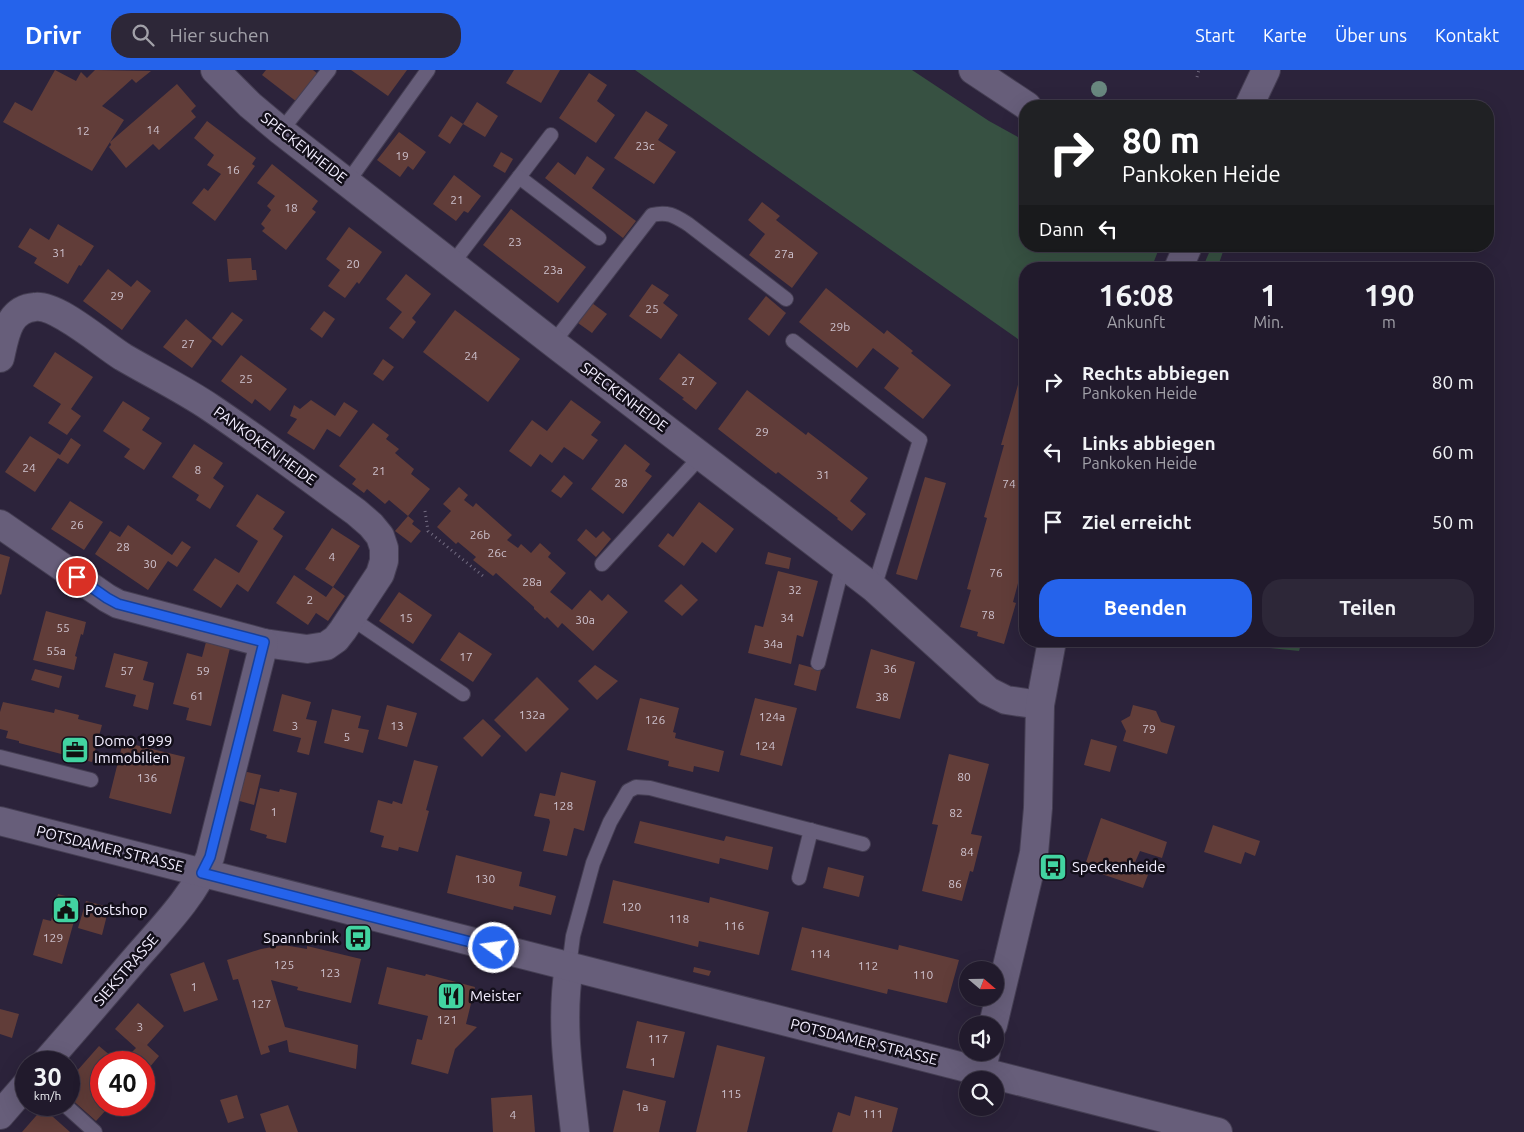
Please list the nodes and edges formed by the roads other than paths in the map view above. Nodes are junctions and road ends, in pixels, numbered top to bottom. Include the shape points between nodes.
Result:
1 (216, 70) edge
2 (329, 70) edge
3 (428, 70) edge
4 (973, 70) edge
5 (1266, 70) edge
6 (1252, 100) edge
7 (1019, 101) edge
8 (281, 131) junction
9 (551, 135) dead end
10 (519, 177) junction
11 (347, 182) junction
12 (599, 238) dead end
13 (452, 264) junction
14 (786, 299) dead end
15 (793, 341) dead end
16 (553, 343) junction
17 (0, 358) edge
18 (702, 455) junction
19 (0, 524) edge
20 (602, 564) dead end
21 (843, 564) junction
22 (874, 588) junction
23 (351, 618) junction
24 (264, 642) junction
25 (1051, 647) edge
26 (818, 663) dead end
27 (463, 694) dead end
28 (1040, 705) junction
29 (0, 757) edge
30 (91, 780) dead end
31 (0, 821) edge
32 (811, 830) junction
33 (863, 844) dead end
34 (202, 873) junction
35 (799, 878) dead end
36 (569, 967) junction
37 (995, 1016) edge
38 (56, 1051) edge
39 (983, 1062) edge
40 (15, 1098) edge
41 (0, 1116) edge
42 (77, 1116) edge
43 (95, 1132) edge
44 (574, 1132) edge
45 (1218, 1132) edge

1 - 8 street, SPECKENHEIDE
2 - 8 lane
3 - 11 lane
4 - 7 street
5 - 6 street
8 - 11 street, SPECKENHEIDE
9 - 10 lane
10 - 12 lane
10 - 13 lane
11 - 13 street, SPECKENHEIDE
13 - 16 street, SPECKENHEIDE
14 - 16 lane via 676,216 652,215
15 - 22 lane via 920,440
16 - 18 street, SPECKENHEIDE
17 - 23 street, PANKOKEN HEIDE via 13,317 33,307 44,306 56,311 121,356 210,407 356,512 380,536 384,561 380,574
18 - 20 lane
18 - 21 street, SPECKENHEIDE
19 - 24 street, PANKOKEN HEIDE via 118,604
21 - 22 street, SPECKENHEIDE
21 - 26 lane
22 - 28 street, SPECKENHEIDE via 988,691 1006,700
23 - 24 street, PANKOKEN HEIDE via 336,639 326,646 307,649
23 - 27 lane
24 - 34 street via 210,857
25 - 28 street
28 - 37 street via 1034,853
29 - 30 lane
31 - 34 street, POTSDAMER STRASSE
32 - 33 lane
32 - 35 lane
32 - 36 lane via 650,788 636,787 628,791 610,822 593,863 573,936
34 - 36 street, POTSDAMER STRASSE
34 - 38 street, SIEKSTRASSE via 168,921
36 - 39 street, POTSDAMER STRASSE
36 - 44 street via 564,1027
39 - 45 street, POTSDAMER STRASSE
40 - 41 street
42 - 43 lane

